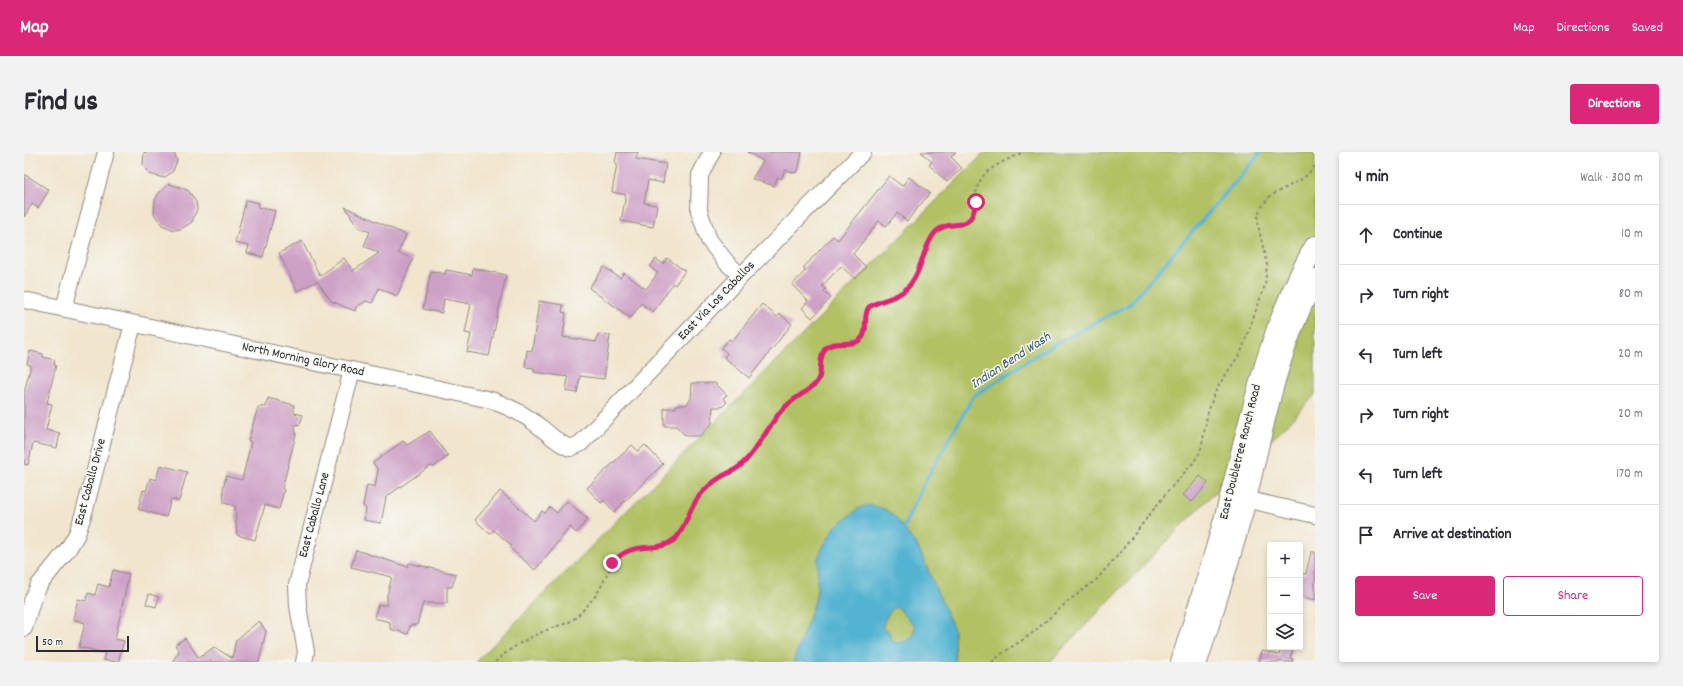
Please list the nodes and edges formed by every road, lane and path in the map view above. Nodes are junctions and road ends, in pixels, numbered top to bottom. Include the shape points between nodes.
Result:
1 (106, 152) edge
2 (712, 152) edge
3 (863, 152) edge
4 (1024, 152) edge
5 (1315, 166) edge
6 (1315, 246) edge
7 (741, 276) junction
8 (1315, 278) edge
9 (24, 300) edge
10 (64, 308) junction
11 (133, 324) junction
12 (352, 370) junction
13 (570, 448) joint
14 (1238, 497) junction
15 (1315, 515) edge
16 (24, 628) edge
17 (304, 662) edge
18 (496, 662) edge
19 (992, 662) edge
20 (1181, 662) edge
21 (1197, 662) edge

1 - 10 street
2 - 7 street via 700,175 699,211 709,240
3 - 7 street, East Via Los Caballos
4 - 18 path via 995,166 980,179 971,218 962,224 946,226 935,233 917,274 906,289 896,297 869,307 865,333 860,340 856,343 831,345 826,348 816,383 781,412 740,466 720,478 699,496 675,539 664,545 639,548 622,554 612,563 599,591 570,622 532,636 508,650
5 - 19 path via 1304,178 1270,196 1260,209 1258,225 1267,264 1265,285 1241,352 1213,397 1202,445 1196,459 1096,580 1030,635
6 - 14 main road, East Doubletree Ranch Road via 1276,328 1259,380
7 - 13 street, East Via Los Caballos via 580,444
8 - 14 main road, East Doubletree Ranch Road via 1291,332
9 - 10 street, North Morning Glory Road
10 - 11 street, North Morning Glory Road
11 - 12 street, North Morning Glory Road
11 - 16 street, East Caballo Drive via 86,509 77,534 68,549 40,584
12 - 13 street, North Morning Glory Road via 491,400 515,409 540,426 558,443
12 - 17 street, East Caballo Lane via 297,585 306,652
14 - 15 street
14 - 20 main road, East Doubletree Ranch Road via 1206,583
14 - 21 main road, East Doubletree Ranch Road via 1234,543

